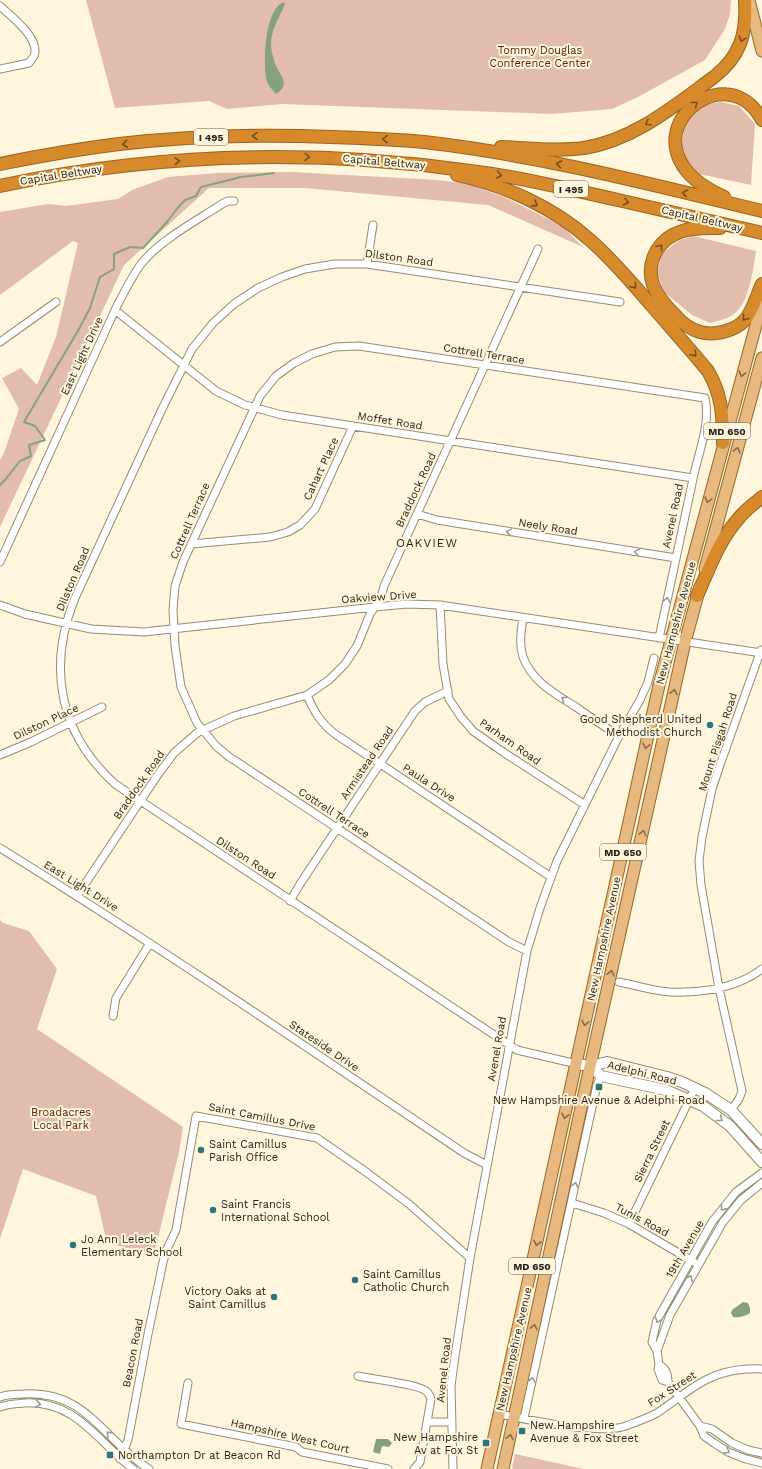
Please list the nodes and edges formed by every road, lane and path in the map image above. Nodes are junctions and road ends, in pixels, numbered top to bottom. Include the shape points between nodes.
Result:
1 (746, 0) edge
2 (749, 0) edge
3 (0, 6) edge
4 (762, 51) edge
5 (0, 69) edge
6 (762, 120) edge
7 (424, 142) junction
8 (391, 162) junction
9 (0, 164) edge
10 (0, 186) edge
11 (234, 201) dead end
12 (756, 210) edge
13 (373, 225) dead end
14 (749, 230) junction
15 (762, 233) edge
16 (538, 249) dead end
17 (367, 264) junction
18 (762, 284) edge
19 (521, 287) junction
20 (762, 296) edge
21 (56, 302) dead end
22 (620, 302) dead end
23 (115, 310) junction
24 (0, 342) edge
25 (762, 358) edge
26 (184, 365) junction
27 (485, 365) junction
28 (705, 398) joint
29 (254, 408) junction
30 (353, 426) junction
31 (450, 441) junction
32 (723, 443) junction
33 (693, 478) junction
34 (762, 497) edge
35 (417, 514) junction
36 (191, 544) junction
37 (676, 558) junction
38 (0, 562) edge
39 (697, 596) junction
40 (0, 605) edge
41 (440, 605) junction
42 (375, 606) junction
43 (523, 618) junction
44 (67, 624) junction
45 (174, 630) junction
46 (659, 638) junction
47 (671, 640) junction
48 (685, 642) junction
49 (762, 652) edge
50 (654, 658) dead end
51 (448, 691) junction
52 (307, 695) junction
53 (102, 707) dead end
54 (71, 723) junction
55 (203, 730) junction
56 (619, 736) junction
57 (0, 755) edge
58 (380, 764) junction
59 (140, 801) junction
60 (585, 805) junction
61 (337, 828) junction
62 (0, 848) edge
63 (551, 876) junction
64 (77, 896) junction
65 (290, 900) junction
66 (150, 943) junction
67 (527, 951) junction
68 (762, 969) edge
69 (619, 982) dead end
70 (719, 988) junction
71 (113, 1016) dead end
72 (509, 1045) junction
73 (576, 1064) junction
74 (591, 1066) junction
75 (601, 1076) junction
76 (695, 1088) junction
77 (690, 1099) junction
78 (731, 1110) junction
79 (762, 1144) edge
80 (762, 1162) edge
81 (487, 1165) junction
82 (762, 1173) edge
83 (762, 1183) edge
84 (736, 1192) junction
85 (742, 1198) junction
86 (572, 1203) junction
87 (629, 1224) junction
88 (166, 1251) joint
89 (470, 1258) junction
90 (691, 1260) junction
91 (698, 1264) junction
92 (657, 1351) junction
93 (762, 1369) edge
94 (358, 1376) dead end
95 (188, 1383) dead end
96 (0, 1397) edge
97 (679, 1397) junction
98 (0, 1406) edge
99 (499, 1414) junction
100 (519, 1418) junction
101 (427, 1422) junction
102 (451, 1422) junction
103 (700, 1426) junction
104 (716, 1433) junction
105 (710, 1441) junction
106 (124, 1449) junction
107 (762, 1453) edge
108 (120, 1459) junction
109 (762, 1463) edge
110 (133, 1469) edge
111 (149, 1469) edge
112 (388, 1469) edge
113 (414, 1469) edge
114 (453, 1469) edge
115 (487, 1469) edge
116 (503, 1469) edge

1 -> 7 highway via 743,38 725,68 648,124 617,139 583,148 550,150
2 - 4 main road
3 - 5 street via 32,39 35,51 29,63
12 -> 6 highway via 700,185 680,162 675,141 681,119 688,109 707,97 729,95 742,98 757,110
7 -> 9 highway, Capital Beltway / I 495 via 287,135 182,138 90,148
12 -> 7 highway, Capital Beltway / I 495 via 557,164
10 -> 8 highway, Capital Beltway / I 495 via 93,170 183,160 286,157
8 -> 14 highway, Capital Beltway / I 495 via 523,180
8 -> 32 highway via 461,176 502,188 547,210 589,239 622,272 708,371 722,407
11 - 23 street, East Light Drive via 222,204 159,246 133,277
13 - 17 street
14 - 15 highway, Capital Beltway / I 495
18 -> 14 highway via 745,319 739,325 729,330 709,333 690,328 679,319 659,298 651,280 654,255 672,235 700,228
16 - 19 street, Braddock Road
17 - 19 street, Dilston Road
17 - 26 street, Dilston Road via 335,264 306,270 258,288 234,304 213,323
19 - 22 street, Dilston Road
19 - 27 street, Braddock Road
20 -> 32 main road, New Hampshire Avenue / MD 650
21 - 24 street
23 - 26 street, Moffet Road
23 - 38 street, East Light Drive
39 -> 25 main road, New Hampshire Avenue / MD 650
26 - 29 street, Moffet Road via 216,391
26 - 44 street, Dilston Road via 75,598
27 - 28 street, Cottrell Terrace
27 - 29 street, Cottrell Terrace via 359,346 335,347 312,354 276,376
27 - 31 street, Braddock Road
28 - 33 street, Avenel Road via 708,410
29 - 30 street, Moffet Road
29 - 36 street, Cottrell Terrace
30 - 31 street, Moffet Road
30 - 36 street, Cahart Place via 315,509 300,525 288,532 270,536
31 - 33 street, Moffet Road
31 - 35 street, Braddock Road
32 -> 47 main road, New Hampshire Avenue / MD 650
33 - 37 street, Avenel Road
34 - 39 highway via 738,518 717,551
37 -> 35 street, Neely Road via 445,522
35 - 42 street, Braddock Road via 381,598
36 - 45 street, Cottrell Terrace via 175,586
46 -> 37 street, Avenel Road
39 - 48 main road, New Hampshire Avenue / MD 650
40 - 44 street, Oakview Drive
41 - 42 street, Oakview Drive
41 - 43 street, Oakview Drive
41 - 51 street, Parham Road via 443,664
42 - 45 street, Oakview Drive
42 - 52 street, Braddock Road via 357,646 345,664 329,680
43 - 46 street, Oakview Drive
56 -> 43 street via 544,686 533,675 521,646
44 - 45 street, Oakview Drive via 120,632
44 - 54 street, Dilston Road via 61,652 60,676 63,700
45 - 55 street, Cottrell Terrace via 181,687 190,711
46 - 47 street, Oakview Drive
47 - 48 street, Oakview Drive
47 -> 73 main road, New Hampshire Avenue / MD 650
48 - 49 street, Oakview Drive
74 -> 48 main road, New Hampshire Avenue / MD 650
49 - 70 street, Mount Pisgah Road via 712,789 702,837 701,885
50 - 56 street, Avenel Road via 640,700
51 - 58 street, Armistead Road via 425,702 415,711
51 - 60 street, Parham Road via 449,699 473,731
52 - 55 street, Braddock Road via 234,716
52 - 58 street, Paula Drive via 324,725
53 - 54 street, Dilston Place
54 - 57 street, Dilston Place
54 - 59 street, Dilston Road via 83,747 100,771
55 - 59 street, Braddock Road via 174,753
55 - 61 street, Cottrell Terrace via 228,756
56 - 60 street, Avenel Road
58 - 61 street, Armistead Road
58 - 63 street, Paula Drive
59 - 64 street, Braddock Road
59 - 65 street, Dilston Road
60 - 63 street, Avenel Road
61 - 65 street, Armistead Road
61 - 67 street, Cottrell Terrace via 509,942
62 - 64 street, East Light Drive
63 - 67 street, Avenel Road
64 - 66 street, East Light Drive
65 - 72 street, Dilston Road
66 - 71 street via 116,998
66 - 81 street, Stateside Drive via 464,1153
67 - 72 street, Avenel Road
68 - 70 street via 739,983
69 - 70 street via 670,992
70 - 78 street, Mount Pisgah Road via 742,1090
72 - 73 street, Dilston Road via 517,1050
72 - 81 street, Avenel Road
73 - 74 main road, Adelphi Road
73 -> 99 main road, New Hampshire Avenue / MD 650
74 - 75 main road, Adelphi Road
74 - 76 main road, Adelphi Road via 606,1062 667,1077
100 -> 74 main road, New Hampshire Avenue / MD 650
75 - 77 main road, Adelphi Road via 666,1090
86 -> 75 street
76 - 77 street, Sierra Street
76 - 78 main road, Adelphi Road
77 -> 80 main road, Adelphi Road via 730,1126
77 - 87 street, Sierra Street
78 - 79 main road, Adelphi Road
81 - 89 street, Avenel Road
82 - 84 street, 19th Avenue
83 - 85 street, 19th Avenue
84 - 85 street
84 -> 90 street, 19th Avenue via 712,1222
85 - 91 street, 19th Avenue via 723,1222
86 - 87 street, Tunis Road
100 -> 86 street
87 - 90 street, Tunis Road
88 - 89 street, Saint Camillus Drive via 176,1230 196,1116 317,1138 409,1204
88 - 106 street, Beacon Road via 128,1440
89 - 102 street, Avenel Road via 451,1386
90 - 91 street, Tunis Road
90 -> 92 street, 19th Avenue via 657,1320 652,1342
92 -> 91 street, 19th Avenue via 670,1315
92 - 97 street, 19th Avenue via 659,1365 664,1368 668,1382
93 - 97 street, Fox Street via 744,1369 717,1375
94 - 101 street via 426,1390 431,1399
95 - 112 street, Hampshire West Court via 181,1424
106 -> 96 street via 89,1415 64,1400 34,1393
97 - 100 street, Fox Street via 655,1414 613,1429
97 - 103 street, 19th Avenue
98 -> 108 street via 34,1403 60,1409 82,1422
99 - 100 street, Fox Street
99 - 115 main road, New Hampshire Avenue / MD 650
116 -> 100 main road, New Hampshire Avenue / MD 650
101 - 102 street
101 - 113 street via 420,1462
102 - 114 street, Avenel Road
103 - 104 street via 712,1429
103 - 105 street, 19th Avenue via 704,1436
104 - 105 street
104 - 107 street via 748,1450
105 -> 109 street via 728,1452
106 - 108 street, Beacon Road
106 - 111 street
108 - 110 street

